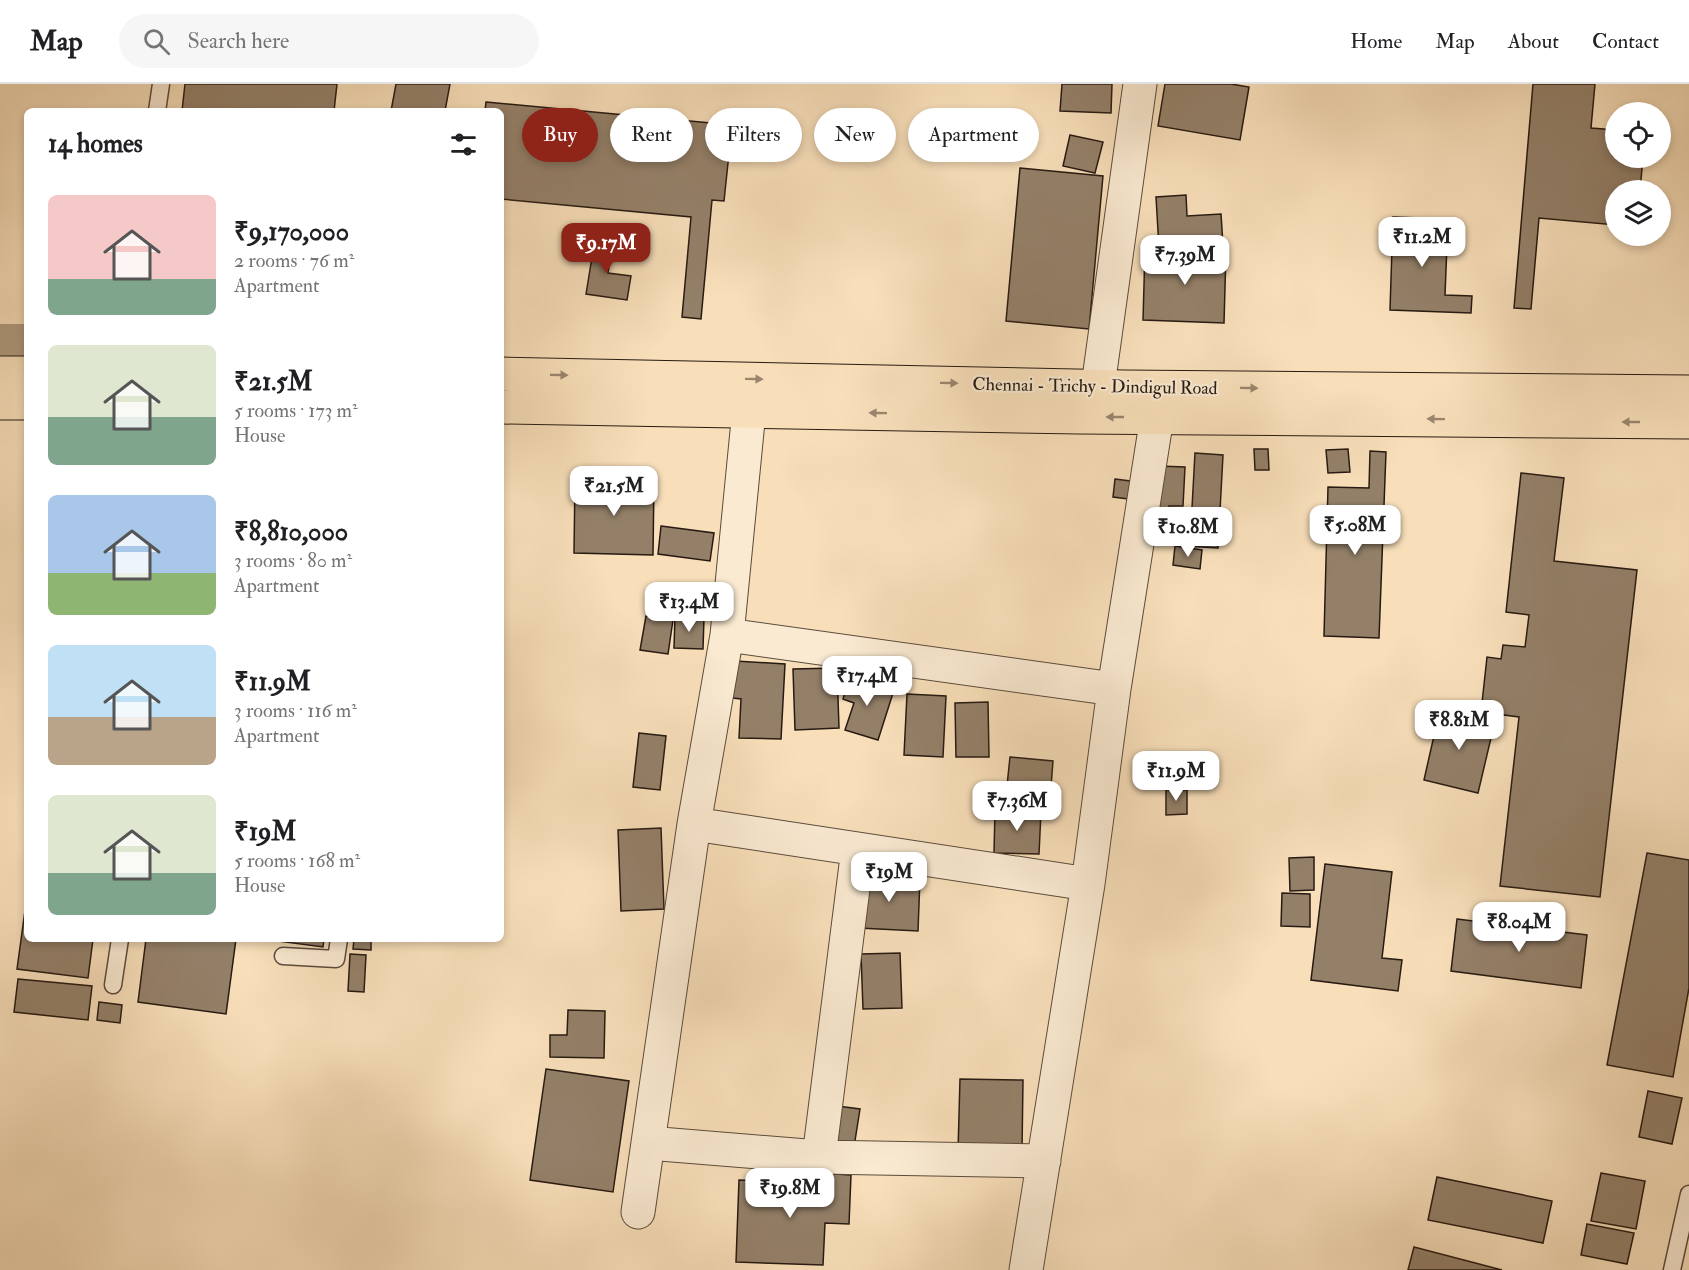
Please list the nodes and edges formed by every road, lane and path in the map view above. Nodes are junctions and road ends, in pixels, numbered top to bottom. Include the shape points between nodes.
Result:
1 (161, 84) edge
2 (1140, 84) edge
3 (157, 108) edge
4 (0, 373) edge
5 (24, 373) edge
6 (504, 374) edge
7 (1098, 386) junction
8 (1689, 392) edge
9 (0, 403) edge
10 (24, 403) edge
11 (504, 407) edge
12 (749, 411) junction
13 (1157, 417) junction
14 (1689, 422) edge
15 (727, 635) junction
16 (1114, 689) junction
17 (694, 824) junction
18 (858, 849) junction
19 (1088, 885) junction
20 (120, 942) edge
21 (339, 942) edge
22 (283, 956) dead end
23 (113, 985) dead end
24 (648, 1143) junction
25 (819, 1157) junction
26 (1044, 1161) junction
27 (1689, 1194) edge
28 (638, 1212) dead end
29 (1026, 1270) edge
30 (1672, 1270) edge

1 - 3 lane
2 - 7 street
4 - 5 highway
6 -> 7 highway, Chennai - Trichy - Dindigul Road
7 -> 8 highway, Chennai - Trichy - Dindigul Road
9 - 10 highway
11 - 12 highway, Chennai - Trichy - Dindigul Road
13 -> 12 highway, Chennai - Trichy - Dindigul Road
12 - 15 street
14 -> 13 highway, Chennai - Trichy - Dindigul Road
13 - 16 street
15 - 16 street
15 - 17 street
16 - 19 street
17 - 18 street
17 - 24 street
18 - 19 street
18 - 25 street
19 - 26 street
20 - 23 lane
21 - 22 lane via 336,959
24 - 25 street
24 - 28 street
25 - 26 street
26 - 29 street
27 - 30 lane

